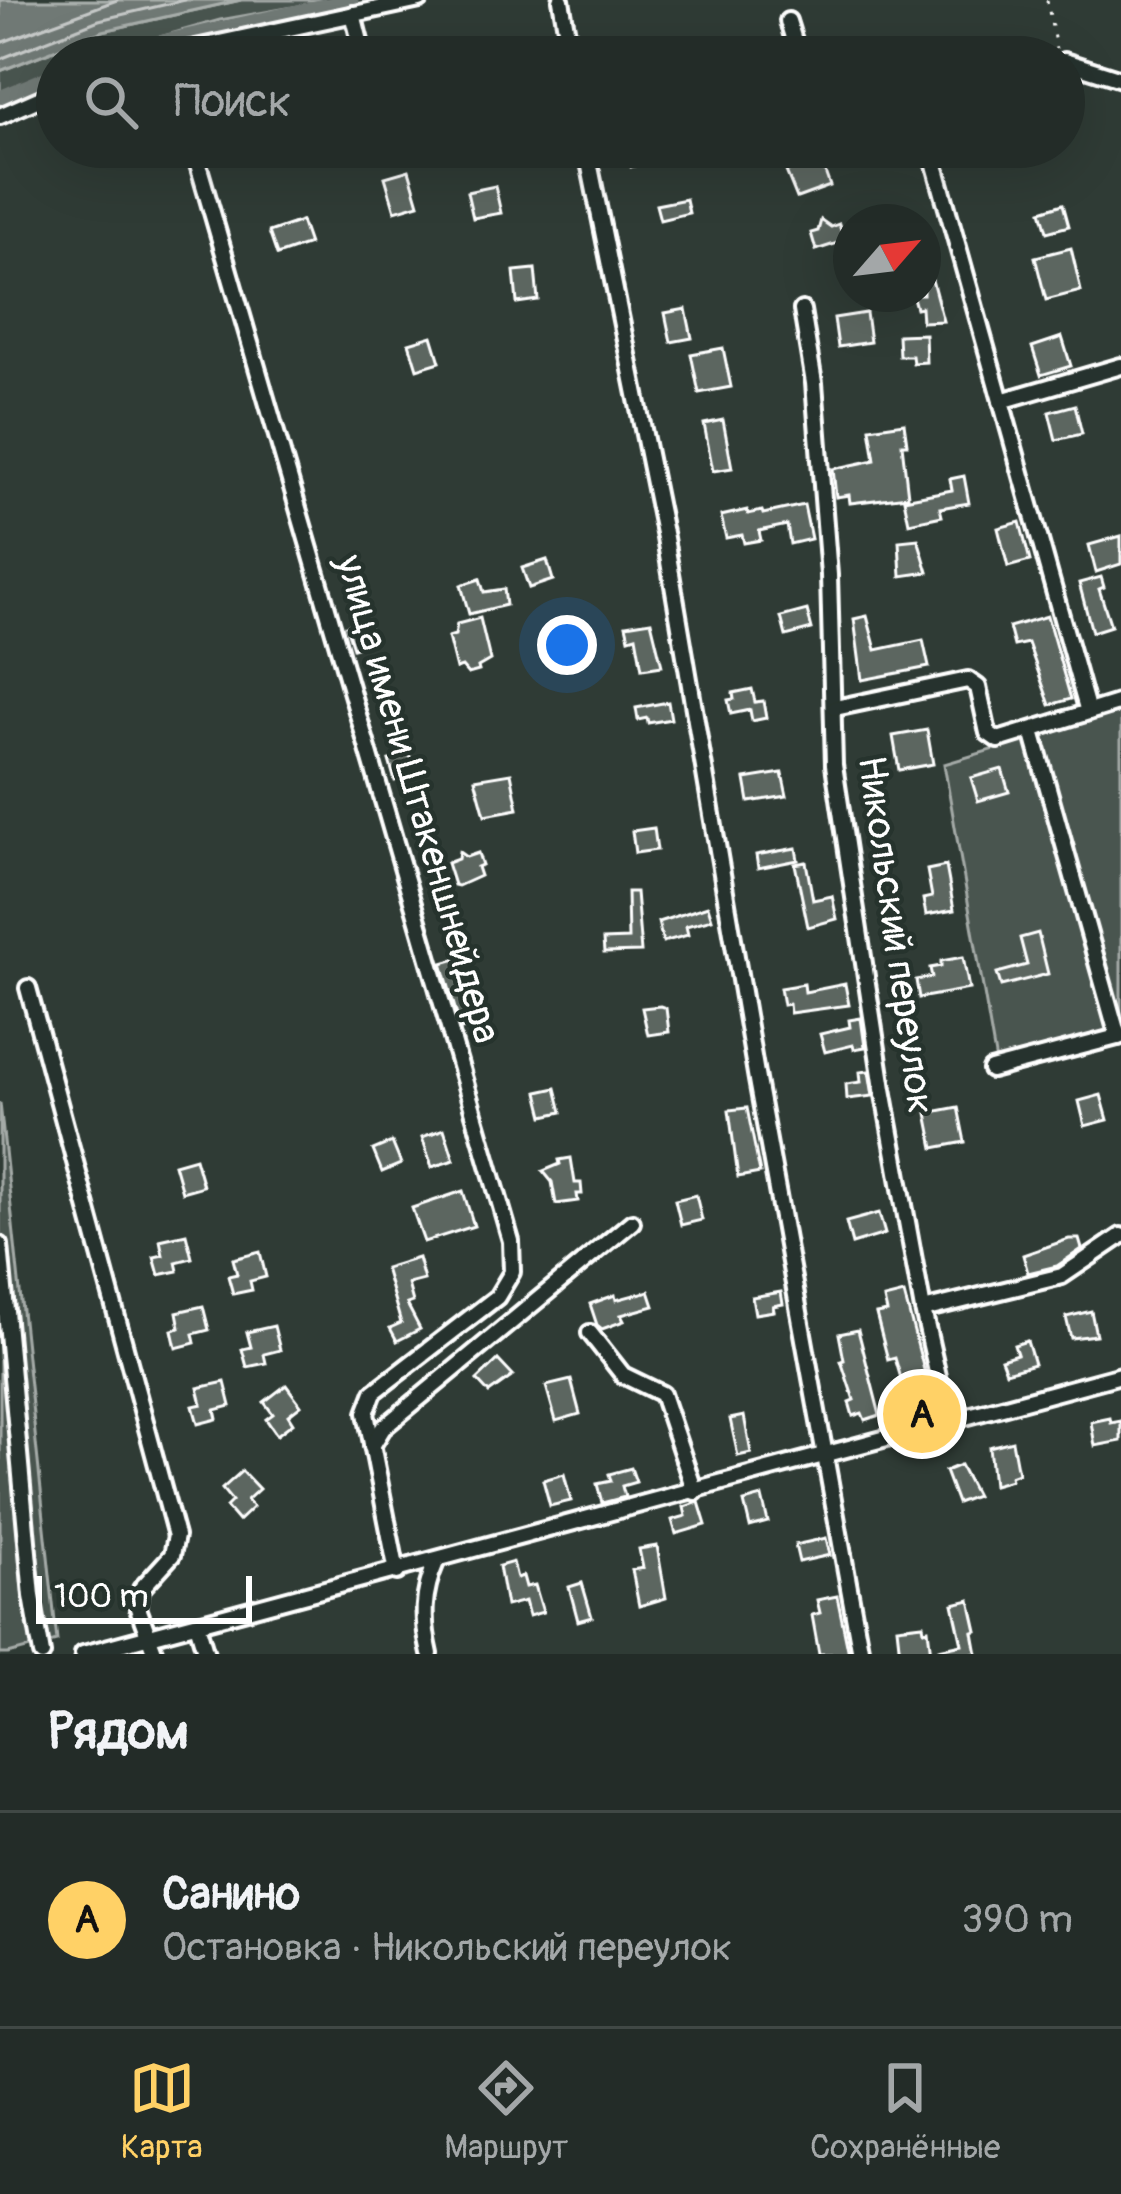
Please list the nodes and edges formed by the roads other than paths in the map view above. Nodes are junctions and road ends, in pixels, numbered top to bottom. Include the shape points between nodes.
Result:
1 (420, 0) edge
2 (561, 0) edge
3 (352, 14) junction
4 (788, 21) dead end
5 (248, 36) edge
6 (358, 36) edge
7 (567, 36) edge
8 (793, 36) edge
9 (1085, 67) edge
10 (1121, 79) edge
11 (36, 100) edge
12 (0, 116) edge
13 (199, 168) edge
14 (590, 168) edge
15 (936, 168) edge
16 (802, 310) dead end
17 (1121, 366) edge
18 (1000, 401) junction
19 (1121, 702) edge
20 (835, 708) junction
21 (1088, 712) junction
22 (1032, 731) junction
23 (28, 988) dead end
24 (1120, 1036) edge
25 (991, 1070) dead end
26 (632, 1222) dead end
27 (1121, 1236) edge
28 (0, 1245) edge
29 (923, 1310) junction
30 (590, 1333) dead end
31 (1121, 1375) edge
32 (948, 1421) junction
33 (371, 1440) junction
34 (826, 1454) junction
35 (694, 1492) junction
36 (436, 1562) junction
37 (397, 1572) junction
38 (196, 1624) junction
39 (149, 1637) junction
40 (42, 1654) edge
41 (83, 1654) edge
42 (155, 1654) edge
43 (206, 1654) edge
44 (430, 1654) edge
45 (861, 1654) edge

1 - 3 street
2 - 7 street
3 - 5 street
3 - 6 street
4 - 8 street
9 - 10 street
11 - 12 street
13 - 33 street, улица имени Штакеншнейдера via 511,1241 512,1272 497,1297 374,1392 366,1413
14 - 34 street
15 - 18 street
16 - 20 street, Никольский переулок
17 - 18 street
18 - 21 street
19 - 21 street
20 - 22 street via 968,680 978,687 988,733 998,740
20 - 29 street, Никольский переулок via 834,765
21 - 22 street
22 - 24 street
23 - 39 street via 176,1537 172,1555 140,1589
24 - 25 street
26 - 33 street
27 - 29 street via 1062,1276
28 - 40 street
29 - 32 street, Никольский переулок
30 - 35 street via 622,1375 662,1394
31 - 32 street
32 - 34 street
33 - 37 street
34 - 35 street
34 - 45 street
35 - 36 street
36 - 37 street
36 - 44 street via 422,1623
37 - 38 street
38 - 39 street
38 - 43 street
39 - 41 street
39 - 42 street

